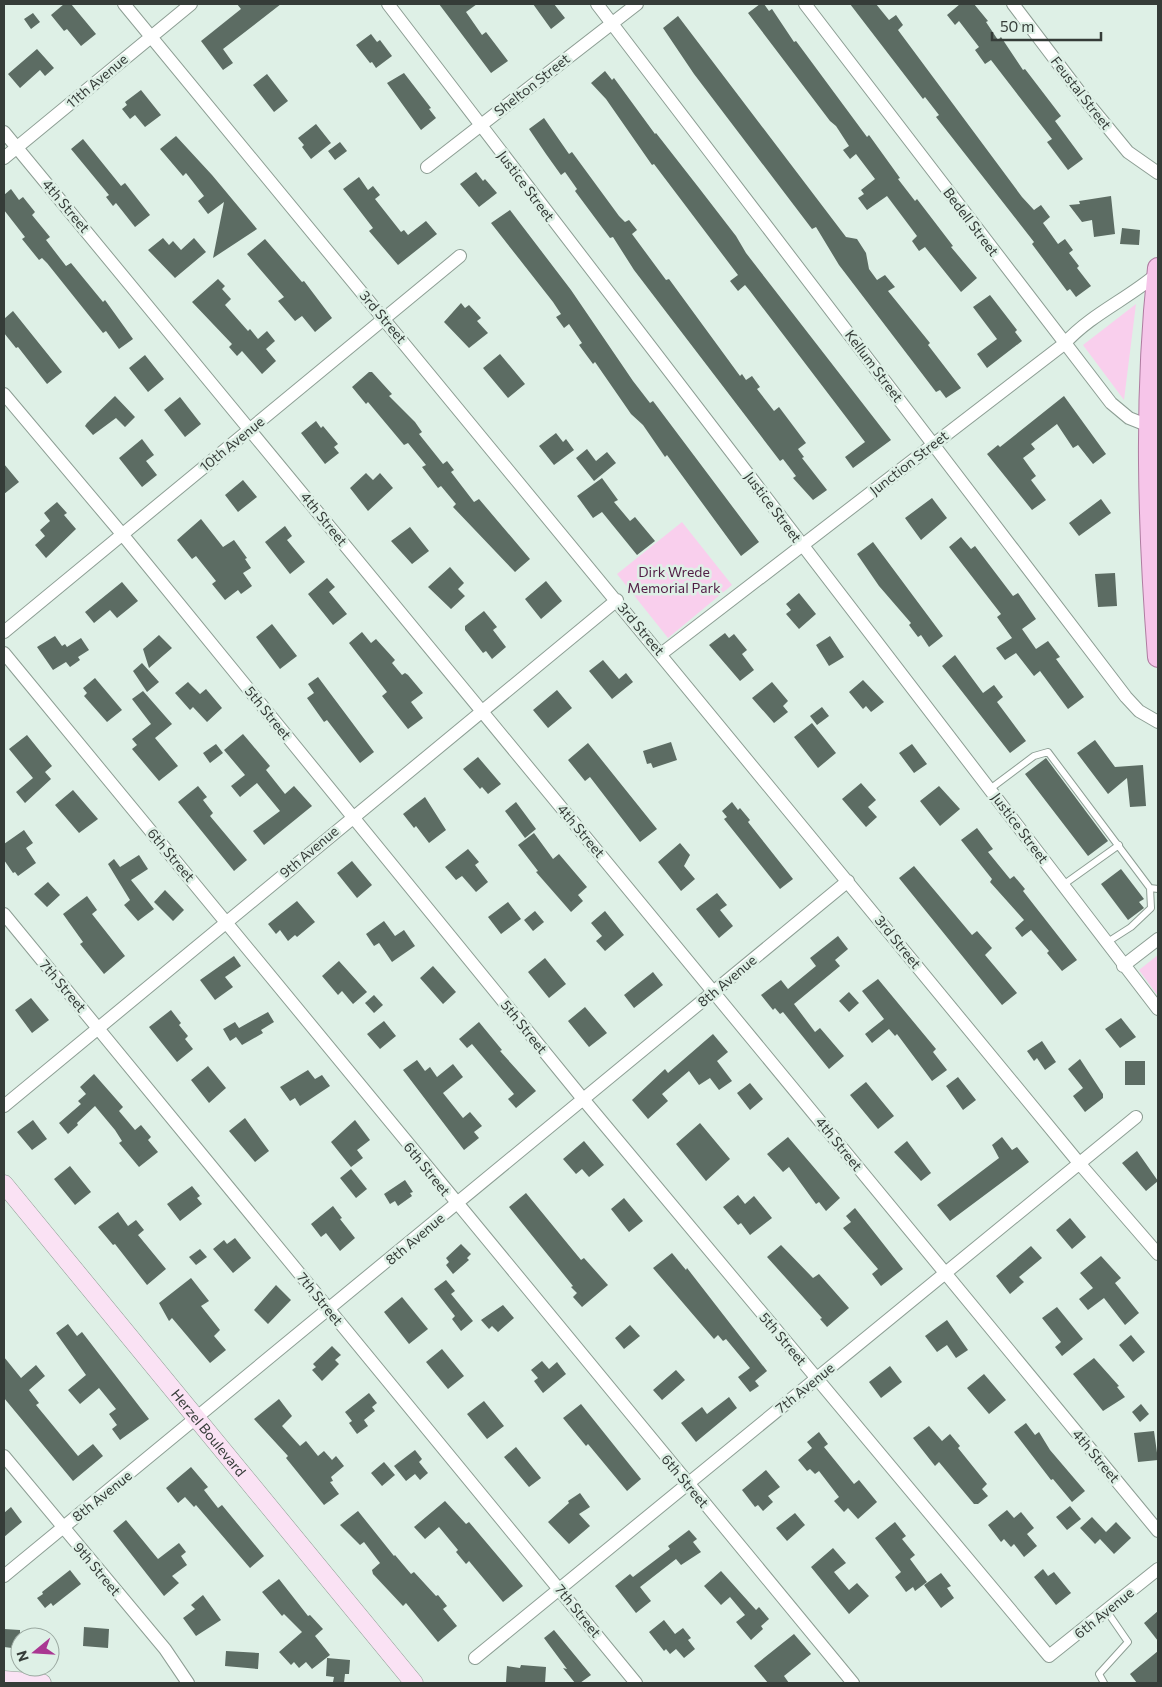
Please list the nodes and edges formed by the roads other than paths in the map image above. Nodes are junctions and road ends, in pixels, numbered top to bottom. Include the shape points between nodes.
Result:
1 (124, 4) edge
2 (190, 4) edge
3 (388, 4) edge
4 (596, 4) edge
5 (637, 4) edge
6 (805, 4) edge
7 (1013, 4) edge
8 (612, 23) junction
9 (150, 36) junction
10 (480, 125) junction
11 (4, 132) edge
12 (17, 148) junction
13 (4, 158) edge
14 (427, 167) dead end
15 (1158, 173) edge
16 (460, 256) dead end
17 (1158, 268) edge
18 (1157, 289) edge
19 (384, 318) junction
20 (1064, 344) junction
21 (4, 394) edge
22 (1149, 426) junction
23 (250, 429) junction
24 (934, 444) junction
25 (122, 534) junction
26 (802, 545) junction
27 (616, 600) junction
28 (4, 632) edge
29 (4, 653) edge
30 (661, 654) junction
31 (1158, 657) edge
32 (481, 711) junction
33 (1158, 722) edge
34 (990, 789) junction
35 (353, 816) junction
36 (1118, 846) junction
37 (848, 881) junction
38 (1063, 885) junction
39 (1150, 888) junction
40 (1158, 889) edge
41 (4, 914) edge
42 (226, 922) junction
43 (1158, 939) edge
44 (1106, 943) junction
45 (1123, 966) junction
46 (714, 993) junction
47 (1158, 1009) edge
48 (98, 1028) junction
49 (583, 1099) junction
50 (4, 1106) edge
51 (1136, 1117) dead end
52 (1079, 1163) junction
53 (4, 1184) edge
54 (456, 1204) junction
55 (1158, 1254) edge
56 (945, 1273) junction
57 (329, 1310) junction
58 (816, 1379) junction
59 (196, 1419) junction
60 (4, 1456) edge
61 (687, 1484) junction
62 (63, 1528) junction
63 (1158, 1531) edge
64 (1158, 1569) edge
65 (4, 1576) edge
66 (559, 1588) junction
67 (1106, 1610) junction
68 (1049, 1656) joint
69 (475, 1658) dead end
70 (4, 1680) edge
71 (42, 1683) edge
72 (188, 1683) edge
73 (414, 1683) edge
74 (636, 1683) edge
75 (853, 1683) edge
76 (1104, 1683) edge

1 - 9 street, 3rd Street
2 - 9 street, 11th Avenue
3 - 10 street, Justice Street
4 - 8 street, Kellum Street
5 - 8 street, Shelton Street
6 - 20 street, Bedell Street
7 - 15 street, Feustal Street via 1128,152
8 - 10 street, Shelton Street
8 - 24 street, Kellum Street
9 - 12 street, 11th Avenue
9 - 19 street, 3rd Street
10 - 14 street, Shelton Street
10 - 26 street, Justice Street
11 - 12 street, 4th Street
12 - 13 street, 11th Avenue
12 - 23 street, 4th Street
16 - 19 street, 10th Avenue
17 - 18 main road
18 - 20 street, Junction Street via 1136,292 1104,310
18 - 22 main road
19 - 23 street, 10th Avenue
19 - 27 street, 3rd Street
20 - 22 street, Bedell Street via 1117,409
20 - 24 street, Junction Street
21 - 25 street, 5th Street
22 - 31 main road via 1150,542
23 - 25 street, 10th Avenue
23 - 32 street, 4th Street
24 - 26 street, Junction Street
24 - 33 street, Kellum Street via 1126,697
25 - 28 street, 10th Avenue
25 - 35 street, 5th Street
26 - 30 street, Junction Street
26 - 34 street, Justice Street
27 - 30 street, 3rd Street
27 - 32 street, 9th Avenue
29 - 42 street, 6th Street
30 - 37 street, 3rd Street
32 - 35 street, 9th Avenue
32 - 46 street, 4th Street
34 - 36 lane via 1034,756 1048,752
34 - 38 street, Justice Street
35 - 42 street, 9th Avenue
35 - 49 street, 5th Street
36 - 38 lane
36 - 39 lane
37 - 46 street, 8th Avenue
37 - 52 street, 3rd Street
38 - 44 street, Justice Street
39 - 40 lane
39 - 44 lane via 1151,908 1131,927
41 - 48 street, 7th Street
42 - 48 street, 9th Avenue
42 - 54 street, 6th Street
43 - 45 street
44 - 45 street, Justice Street
45 - 47 street, Justice Street
46 - 49 street, 8th Avenue
46 - 56 street, 4th Street
48 - 50 street, 9th Avenue
48 - 57 street, 7th Street
49 - 54 street, 8th Avenue
49 - 58 street, 5th Street
51 - 52 street, 7th Avenue
52 - 55 street, 3rd Street
52 - 56 street, 7th Avenue
53 - 59 street, Herzel Boulevard
54 - 57 street, 8th Avenue
54 - 61 street, 6th Street
56 - 58 street, 7th Avenue
56 - 63 street, 4th Street
57 - 59 street, 8th Avenue
57 - 66 street, 7th Street
58 - 61 street, 7th Avenue
58 - 68 street, 5th Street
59 - 62 street, 8th Avenue
59 - 73 street, Herzel Boulevard
60 - 62 street, 9th Street
61 - 66 street, 7th Avenue
61 - 75 street, 6th Street
62 - 65 street, 8th Avenue
62 - 72 street, 9th Street via 165,1649
64 - 67 street, 6th Avenue
66 - 69 street, 7th Avenue
66 - 74 street, 7th Street
67 - 68 street, 6th Avenue
67 - 76 lane via 1128,1642 1099,1674
70 - 71 street

